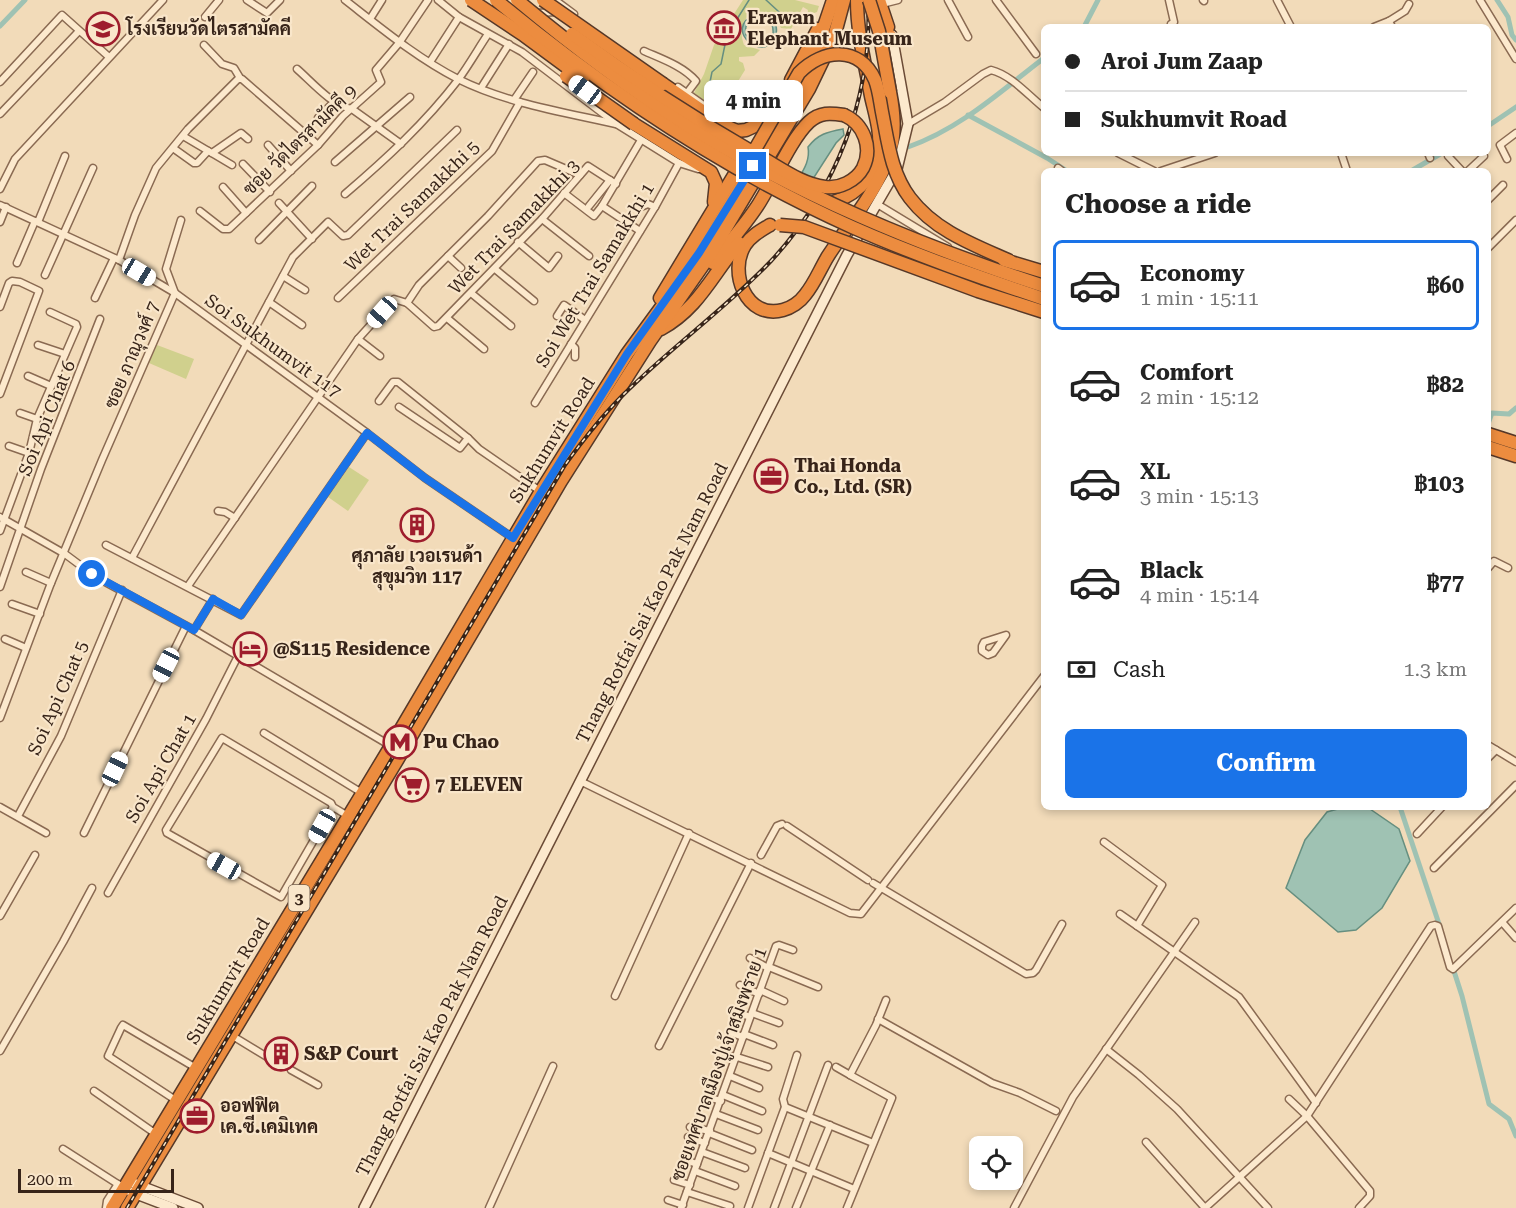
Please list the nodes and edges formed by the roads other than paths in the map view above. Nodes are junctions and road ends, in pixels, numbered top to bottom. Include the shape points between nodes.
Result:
1 (163, 0) edge
2 (219, 0) edge
3 (247, 0) edge
4 (280, 0) edge
5 (345, 0) edge
6 (382, 0) edge
7 (428, 0) edge
8 (438, 0) edge
9 (496, 0) edge
10 (518, 0) edge
11 (529, 0) edge
12 (543, 0) edge
13 (555, 0) edge
14 (831, 0) edge
15 (844, 0) edge
16 (857, 0) edge
17 (870, 0) edge
18 (898, 0) edge
19 (948, 0) edge
20 (996, 0) edge
21 (1169, 0) edge
22 (1277, 0) edge
23 (1480, 0) edge
24 (884, 1) edge
25 (475, 3) edge
26 (1409, 4) dead end
27 (576, 16) junction
28 (205, 17) dead end
29 (459, 17) junction
30 (370, 20) junction
31 (1171, 24) dead end
32 (1289, 24) edge
33 (1390, 24) edge
34 (80, 31) junction
35 (488, 34) junction
36 (968, 37) dead end
37 (608, 41) junction
38 (894, 41) junction
39 (399, 42) junction
40 (509, 44) junction
41 (204, 45) dead end
42 (644, 51) dead end
43 (522, 52) junction
44 (1036, 54) dead end
45 (109, 57) junction
46 (1516, 59) edge
47 (430, 62) junction
48 (297, 69) dead end
49 (533, 72) dead end
50 (580, 73) junction
51 (240, 78) junction
52 (458, 79) junction
53 (0, 82) edge
54 (481, 88) junction
55 (569, 88) junction
56 (687, 93) junction
57 (783, 94) junction
58 (410, 97) dead end
59 (334, 101) junction
60 (517, 101) junction
61 (1041, 105) edge
62 (352, 109) junction
63 (0, 114) edge
64 (318, 118) dead end
65 (908, 124) junction
66 (618, 125) junction
67 (377, 126) junction
68 (730, 129) junction
69 (457, 130) dead end
70 (879, 132) junction
71 (1516, 133) edge
72 (183, 136) junction
73 (248, 139) dead end
74 (641, 140) junction
75 (401, 144) junction
76 (268, 145) dead end
77 (318, 145) junction
78 (173, 148) junction
79 (210, 152) junction
80 (65, 156) dead end
81 (1124, 156) edge
82 (1207, 156) edge
83 (1448, 156) dead end
84 (1484, 156) dead end
85 (1507, 159) dead end
86 (335, 162) dead end
87 (679, 163) junction
88 (243, 164) dead end
89 (232, 165) dead end
90 (93, 168) dead end
91 (1148, 168) edge
92 (1181, 168) edge
93 (1459, 168) edge
94 (1471, 168) edge
95 (291, 171) junction
96 (711, 172) junction
97 (580, 175) junction
98 (613, 182) junction
99 (1503, 185) dead end
100 (312, 186) dead end
101 (223, 187) dead end
102 (0, 189) edge
103 (270, 192) junction
104 (564, 193) junction
105 (345, 194) dead end
106 (1491, 197) edge
107 (279, 203) dead end
108 (877, 204) junction
109 (3, 206) edge
110 (589, 206) dead end
111 (602, 206) junction
112 (655, 207) junction
113 (638, 208) dead end
114 (200, 211) dead end
115 (287, 212) junction
116 (246, 213) junction
117 (710, 215) junction
118 (542, 219) junction
119 (181, 220) dead end
120 (1516, 220) edge
121 (0, 222) edge
122 (36, 222) junction
123 (775, 225) junction
124 (640, 231) junction
125 (64, 234) junction
126 (312, 239) junction
127 (259, 240) dead end
128 (518, 242) junction
129 (1491, 244) edge
130 (852, 246) junction
131 (448, 256) junction
132 (558, 256) dead end
133 (589, 256) dead end
134 (116, 259) junction
135 (1010, 261) junction
136 (17, 263) dead end
137 (461, 268) dead end
138 (495, 268) junction
139 (1041, 271) edge
140 (45, 275) dead end
141 (283, 276) junction
142 (1041, 284) edge
143 (1041, 284) edge
144 (305, 290) dead end
145 (665, 290) junction
146 (175, 293) junction
147 (471, 293) junction
148 (95, 298) dead end
149 (338, 298) dead end
150 (1041, 298) edge
151 (534, 301) dead end
152 (269, 302) junction
153 (407, 303) junction
154 (0, 307) edge
155 (1041, 311) edge
156 (50, 312) dead end
157 (557, 316) dead end
158 (1041, 317) edge
159 (447, 318) junction
160 (100, 320) dead end
161 (585, 320) junction
162 (665, 320) junction
163 (302, 325) dead end
164 (511, 326) dead end
165 (657, 331) junction
166 (358, 339) junction
167 (246, 344) junction
168 (571, 344) junction
169 (38, 345) dead end
170 (484, 349) dead end
171 (65, 354) junction
172 (627, 354) junction
173 (380, 356) dead end
174 (575, 357) dead end
175 (28, 376) dead end
176 (51, 386) junction
177 (0, 394) edge
178 (317, 397) junction
179 (379, 401) dead end
180 (535, 403) dead end
181 (399, 407) dead end
182 (20, 413) dead end
183 (37, 419) junction
184 (367, 433) junction
185 (1491, 435) edge
186 (468, 438) junction
187 (579, 441) junction
188 (1516, 443) edge
189 (9, 446) dead end
190 (1491, 448) edge
191 (28, 453) junction
192 (1516, 456) edge
193 (541, 491) junction
194 (218, 511) dead end
195 (2, 518) edge
196 (235, 518) junction
197 (21, 527) junction
198 (0, 531) edge
199 (513, 538) junction
200 (106, 545) dead end
201 (65, 554) junction
202 (132, 558) junction
203 (1491, 564) edge
204 (1508, 568) dead end
205 (26, 573) dead end
206 (96, 577) junction
207 (51, 583) junction
208 (92, 585) dead end
209 (189, 586) junction
210 (0, 587) edge
211 (122, 590) junction
212 (213, 599) junction
213 (12, 604) dead end
214 (40, 614) junction
215 (186, 626) junction
216 (194, 630) junction
217 (4, 639) dead end
218 (26, 648) junction
219 (238, 656) junction
220 (1041, 680) edge
221 (157, 684) junction
222 (164, 688) dead end
223 (0, 718) edge
224 (264, 733) dead end
225 (391, 746) junction
226 (1491, 747) edge
227 (1496, 750) junction
228 (1491, 755) edge
229 (1516, 762) edge
230 (580, 781) junction
231 (1516, 785) edge
232 (363, 793) junction
233 (0, 807) edge
234 (333, 807) junction
235 (1439, 810) edge
236 (18, 816) junction
237 (349, 816) junction
238 (46, 833) dead end
239 (84, 833) dead end
240 (689, 833) junction
241 (1417, 834) dead end
242 (1104, 842) dead end
243 (35, 855) dead end
244 (761, 855) dead end
245 (302, 864) junction
246 (752, 864) junction
247 (1434, 868) dead end
248 (320, 875) junction
249 (92, 888) dead end
250 (881, 888) junction
251 (108, 893) dead end
252 (1516, 908) edge
253 (1120, 914) dead end
254 (0, 916) edge
255 (1195, 922) dead end
256 (1502, 922) junction
257 (1062, 924) dead end
258 (1137, 926) junction
259 (1516, 938) edge
260 (793, 950) dead end
261 (1175, 953) junction
262 (750, 958) dead end
263 (768, 968) junction
264 (740, 986) dead end
265 (818, 987) dead end
266 (760, 992) junction
267 (615, 996) dead end
268 (886, 1000) dead end
269 (784, 1001) dead end
270 (732, 1010) dead end
271 (751, 1015) junction
272 (878, 1019) junction
273 (779, 1023) dead end
274 (729, 1032) dead end
275 (231, 1035) junction
276 (744, 1036) junction
277 (773, 1045) dead end
278 (659, 1046) dead end
279 (1106, 1049) junction
280 (0, 1051) edge
281 (726, 1054) dead end
282 (797, 1055) dead end
283 (736, 1058) junction
284 (828, 1065) dead end
285 (282, 1066) dead end
286 (553, 1066) dead end
287 (768, 1067) dead end
288 (836, 1067) dead end
289 (196, 1068) junction
290 (291, 1070) dead end
291 (850, 1075) junction
292 (730, 1076) junction
293 (318, 1085) dead end
294 (759, 1088) dead end
295 (94, 1091) dead end
296 (708, 1097) dead end
297 (722, 1098) junction
298 (1289, 1099) dead end
299 (177, 1101) junction
300 (1316, 1103) junction
301 (785, 1107) junction
302 (762, 1110) dead end
303 (1056, 1111) dead end
304 (716, 1114) junction
305 (810, 1116) junction
306 (1307, 1116) junction
307 (830, 1125) junction
308 (690, 1127) dead end
309 (758, 1130) dead end
310 (709, 1132) junction
311 (157, 1134) junction
312 (688, 1137) dead end
313 (1146, 1142) dead end
314 (705, 1143) junction
315 (873, 1143) junction
316 (63, 1149) dead end
317 (752, 1150) dead end
318 (702, 1152) junction
319 (768, 1154) junction
320 (685, 1160) dead end
321 (792, 1163) junction
322 (698, 1164) junction
323 (745, 1168) dead end
324 (695, 1171) junction
325 (811, 1171) junction
326 (1240, 1177) junction
327 (674, 1180) dead end
328 (735, 1186) dead end
329 (128, 1187) junction
330 (689, 1188) junction
331 (854, 1189) junction
332 (668, 1200) dead end
333 (682, 1206) edge
334 (730, 1206) dead end
335 (106, 1208) edge
336 (112, 1208) edge
337 (127, 1208) edge
338 (172, 1208) edge
339 (198, 1208) edge
340 (364, 1208) edge
341 (489, 1208) edge
342 (748, 1208) edge
343 (774, 1208) edge
344 (796, 1208) edge
345 (847, 1208) edge
346 (1014, 1208) edge
347 (1205, 1208) edge
348 (1268, 1208) edge
349 (1359, 1208) edge

1 - 45 street
2 - 28 street
3 - 4 street via 267,13
5 - 30 street
6 - 30 street
7 - 39 street
8 - 29 street
9 - 150 highway, bridge via 599,81 730,164 880,239
10 - 142 highway, bridge via 645,98 743,158 814,196 902,235
11 - 162 highway, bridge via 668,100 752,152 798,178 818,186 847,183 864,164 865,138 854,120 844,115 822,114 808,122 787,155 752,213
12 - 68 highway, bridge
13 - 27 street
14 - 57 highway
14 - 172 highway, Sukhumvit Road / 3 via 815,56 796,93 699,253
15 - 162 highway, Sukhumvit Road / 3 via 817,76 724,232
16 - 38 highway
16 - 70 highway via 859,33
17 - 123 highway, bridge via 890,92 894,135 884,167 806,294 781,311 767,311 744,294 739,278 740,261 746,244 757,233
18 - 24 street
19 - 36 street
20 - 44 street
21 - 31 street via 1174,22
22 - 32 street
23 - 46 street
24 - 38 highway
25 - 70 highway, bridge via 662,131 760,189 793,203 828,204 856,190 874,169
25 - 96 highway, bridge via 548,63
26 - 33 street
27 - 37 street
27 - 43 street via 548,11 527,17 518,30
29 - 35 street
29 - 47 street
30 - 39 street
34 - 45 street
34 - 53 street via 62,15
34 - 63 street
35 - 40 street
35 - 52 street
37 - 50 street
37 - 56 street
38 - 65 main road, Thang Rotfai Sai Kao Pak Nam Road
39 - 47 street
39 - 62 street, ซอย วัดไตรสามัคคี 9 via 376,70 381,82
40 - 43 street
40 - 54 street
41 - 51 street via 222,64 234,68
42 - 56 street via 685,70 696,81
43 - 55 street
45 - 102 street via 15,159
47 - 52 street
48 - 59 street
49 - 60 street, Wet Trai Samakkhi 5
50 - 55 street
50 - 68 highway via 714,160 726,150
51 - 72 street
51 - 77 street
52 - 54 street
52 - 75 street
54 - 60 street
55 - 66 street
56 - 68 street via 710,108
57 - 68 highway via 752,129
57 - 117 highway
58 - 67 street
59 - 62 street
59 - 64 street
60 - 66 street
60 - 149 street, Wet Trai Samakkhi 5 via 492,151
61 - 65 street via 1008,79 995,71 987,72 936,111
62 - 67 street
62 - 77 street, ซอย วัดไตรสามัคคี 9
65 - 108 main road, Thang Rotfai Sai Kao Pak Nam Road via 897,169
66 - 74 street
67 - 75 street
67 - 86 street
69 - 126 street via 348,235 343,236 328,222
70 - 135 highway, bridge via 890,176 913,213 956,244
71 - 85 street via 1500,145
72 - 78 street
72 - 79 street
73 - 79 street via 238,130
74 - 87 street
74 - 98 street
75 - 105 street
76 - 95 street
77 - 95 street, ซอย วัดไตรสามัคคี 9
78 - 79 street via 196,163
78 - 134 street via 156,168
79 - 89 street
80 - 122 street
81 - 91 street
82 - 92 street
83 - 93 street
84 - 94 street
87 - 96 street
87 - 112 street, Soi Wet Trai Samakkhi 1
88 - 103 street
90 - 125 street
95 - 103 street, ซอย วัดไตรสามัคคี 9
96 - 117 highway via 716,189
97 - 98 street, Wet Trai Samakkhi 3 via 590,166
97 - 104 street, Wet Trai Samakkhi 3
97 - 131 street via 545,160 538,161
98 - 110 street
98 - 111 street
99 - 106 street
100 - 115 street
101 - 116 street
103 - 116 street, ซอย วัดไตรสามัคคี 9
104 - 111 street via 594,216
104 - 118 street, Wet Trai Samakkhi 3
107 - 115 street
108 - 130 main road, Thang Rotfai Sai Kao Pak Nam Road
108 - 143 street via 947,247
109 - 121 street
109 - 122 street, Soi Sukhumvit 117
111 - 124 street
112 - 113 street via 648,204
112 - 124 street, Soi Wet Trai Samakkhi 1
114 - 116 street, ซอย วัดไตรสามัคคี 9 via 226,229
115 - 126 street
115 - 127 street
117 - 145 highway
118 - 128 street, Wet Trai Samakkhi 3
118 - 133 street
119 - 146 street via 165,269
120 - 129 street
122 - 125 street, Soi Sukhumvit 117
122 - 136 street
123 - 155 highway, bridge via 804,227
123 - 165 highway via 757,228 744,237 691,306
124 - 161 street, Soi Wet Trai Samakkhi 1
125 - 134 street, Soi Sukhumvit 117
125 - 140 street
126 - 141 street via 293,257
128 - 132 street via 549,268
128 - 138 street, Wet Trai Samakkhi 3
130 - 158 street
130 - 230 main road, Thang Rotfai Sai Kao Pak Nam Road
131 - 137 street
131 - 153 street
134 - 146 street, Soi Sukhumvit 117
134 - 148 street
135 - 139 highway, bridge
135 - 145 highway, bridge via 944,230 909,197 891,157 875,81 863,64 839,54 822,57 800,73 696,247
138 - 147 street, Wet Trai Samakkhi 3
138 - 151 street
141 - 144 street
141 - 152 street
145 - 172 highway
146 - 167 street, Soi Sukhumvit 117
146 - 201 street, ซอย ภาณุวงศ์ 7
147 - 159 street, Wet Trai Samakkhi 3
147 - 164 street
152 - 163 street
152 - 167 street
153 - 159 street, Wet Trai Samakkhi 3 via 436,327
153 - 166 street via 394,299
154 - 177 street via 12,281 39,293
156 - 171 street via 77,325
157 - 161 street via 564,305
159 - 170 street
160 - 197 street, Soi Api Chat 6
161 - 168 street, Soi Wet Trai Samakkhi 1
162 - 165 highway, Sukhumvit Road / 3
165 - 187 highway, Sukhumvit Road / 3
166 - 173 street
166 - 178 street
167 - 178 street, Soi Sukhumvit 117
167 - 202 street
168 - 174 street
168 - 180 street, Soi Wet Trai Samakkhi 1
169 - 171 street
171 - 176 street
172 - 187 highway, Sukhumvit Road / 3
175 - 176 street
176 - 183 street
178 - 184 street, Soi Sukhumvit 117
178 - 196 street
179 - 186 street via 393,382 398,382
181 - 186 street via 460,448
182 - 183 street
183 - 191 street
184 - 199 street, Soi Sukhumvit 117
184 - 212 street via 241,615
185 - 188 highway
186 - 193 street
187 - 193 highway, Sukhumvit Road / 3
187 - 248 highway, Sukhumvit Road / 3 via 399,757
189 - 191 street
190 - 192 highway
191 - 195 street
193 - 199 highway, Sukhumvit Road / 3
194 - 196 street
195 - 197 street
195 - 198 street
196 - 209 street
197 - 201 street
197 - 210 street, Soi Api Chat 6
199 - 225 highway, Sukhumvit Road / 3
200 - 202 street
201 - 206 street
201 - 207 street, ซอย ภาณุวงศ์ 7
202 - 209 street
203 - 204 street via 1494,561
205 - 207 street
206 - 208 street
206 - 211 street
207 - 214 street, ซอย ภาณุวงศ์ 7
209 - 212 street
211 - 215 street
211 - 236 street, Soi Api Chat 5 via 61,736
212 - 216 street
213 - 214 street
214 - 218 street, ซอย ภาณุวงศ์ 7
215 - 216 street
215 - 221 street
216 - 219 street
217 - 218 street
218 - 223 street, ซอย ภาณุวงศ์ 7
219 - 225 street
219 - 251 street, Soi Api Chat 1
220 - 250 street
221 - 222 street
221 - 239 street
224 - 232 street
225 - 232 highway, Sukhumvit Road / 3
226 - 227 street
227 - 228 street
227 - 229 street
230 - 240 street
230 - 340 main road, Thang Rotfai Sai Kao Pak Nam Road
231 - 247 street
232 - 237 highway, Sukhumvit Road / 3
233 - 236 street
234 - 237 street
234 - 245 street
234 - 245 street via 222,738 166,830 169,836 279,897
235 - 241 street
236 - 238 street
237 - 248 highway, Sukhumvit Road / 3
240 - 246 street
240 - 267 street
242 - 258 street via 1162,885
243 - 254 street
244 - 250 street via 777,826 784,825
245 - 248 street
246 - 250 street via 850,914 861,914
246 - 278 street
248 - 275 highway, Sukhumvit Road / 3
248 - 289 highway, Sukhumvit Road / 3
249 - 280 street
250 - 257 street via 1026,974 1036,970
252 - 256 street
253 - 258 street
255 - 261 street
256 - 259 street
256 - 300 street via 1453,969 1438,926 1431,926
258 - 261 street
260 - 263 street, ซอยเทศบาลเมืองปู่เจ้าสมิงพราย 1 via 777,945
261 - 279 street
261 - 300 street via 1239,997
262 - 263 street
263 - 265 street
263 - 266 street, ซอยเทศบาลเมืองปู่เจ้าสมิงพราย 1
264 - 266 street
266 - 269 street
266 - 271 street, ซอยเทศบาลเมืองปู่เจ้าสมิงพราย 1
268 - 272 street
270 - 271 street
271 - 273 street
271 - 276 street, ซอยเทศบาลเมืองปู่เจ้าสมิงพราย 1
272 - 291 street
272 - 303 street via 992,1083
274 - 276 street
275 - 285 street
275 - 329 highway, Sukhumvit Road / 3
276 - 277 street
276 - 283 street, ซอยเทศบาลเมืองปู่เจ้าสมิงพราย 1
279 - 326 street via 1178,1109
279 - 346 street via 1073,1098
281 - 283 street
282 - 301 street via 783,1099
283 - 287 street
283 - 292 street, ซอยเทศบาลเมืองปู่เจ้าสมิงพราย 1
284 - 305 street
286 - 341 street
288 - 291 street
289 - 299 highway, Sukhumvit Road / 3
289 - 299 street via 123,1025 108,1056
290 - 293 street
291 - 315 street via 892,1098
292 - 294 street
292 - 297 street, ซอยเทศบาลเมืองปู่เจ้าสมิงพราย 1
295 - 311 street
296 - 297 street
297 - 302 street
297 - 304 street, ซอยเทศบาลเมืองปู่เจ้าสมิงพราย 1
298 - 306 street
299 - 311 highway, Sukhumvit Road / 3
300 - 306 street
301 - 305 street
301 - 319 street
304 - 309 street
304 - 310 street, ซอยเทศบาลเมืองปู่เจ้าสมิงพราย 1
305 - 307 street
305 - 321 street
306 - 326 street
306 - 349 street via 1370,1191
307 - 315 street
307 - 325 street
308 - 310 street
310 - 314 street, ซอยเทศบาลเมืองปู่เจ้าสมิงพราย 1
310 - 317 street
311 - 329 highway, Sukhumvit Road / 3
312 - 314 street
313 - 347 street
314 - 318 street, ซอยเทศบาลเมืองปู่เจ้าสมิงพราย 1
315 - 331 street
316 - 329 street
318 - 322 street, ซอยเทศบาลเมืองปู่เจ้าสมิงพราย 1
318 - 323 street
319 - 321 street
319 - 342 street
320 - 322 street
321 - 325 street
321 - 343 street
322 - 324 street, ซอยเทศบาลเมืองปู่เจ้าสมิงพราย 1
324 - 328 street
324 - 330 street, ซอยเทศบาลเมืองปู่เจ้าสมิงพราย 1
325 - 331 street
325 - 344 street
326 - 347 street
326 - 348 street
327 - 330 street
329 - 335 street via 108,1201
329 - 336 highway, Sukhumvit Road / 3
329 - 337 highway, Sukhumvit Road / 3
329 - 338 main road
329 - 339 main road
330 - 333 street, ซอยเทศบาลเมืองปู่เจ้าสมิงพราย 1
330 - 334 street
331 - 345 street
332 - 333 street

